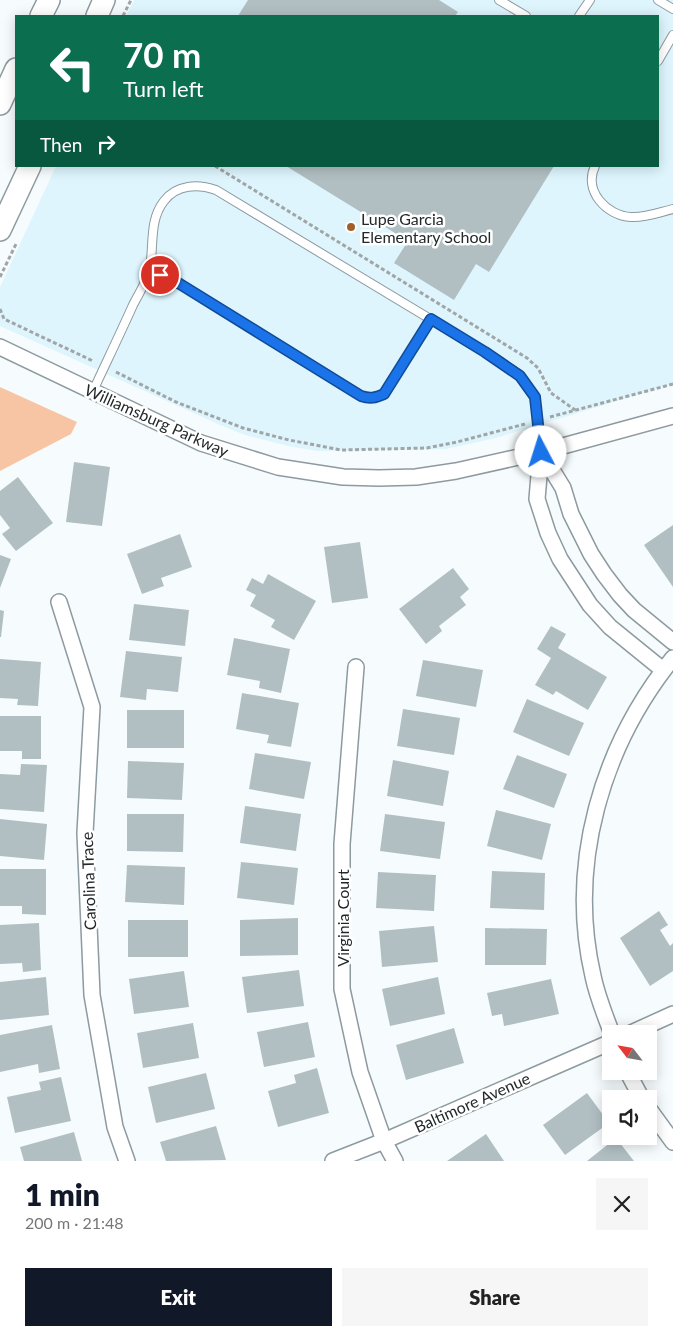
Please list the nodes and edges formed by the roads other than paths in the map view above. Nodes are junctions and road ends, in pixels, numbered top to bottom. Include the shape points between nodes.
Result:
1 (49, 0) edge
2 (104, 0) edge
3 (499, 0) edge
4 (590, 0) edge
5 (658, 0) edge
6 (673, 9) edge
7 (42, 15) edge
8 (97, 15) edge
9 (524, 15) edge
10 (580, 15) edge
11 (673, 35) edge
12 (659, 59) edge
13 (15, 71) edge
14 (0, 104) edge
15 (30, 167) edge
16 (595, 167) edge
17 (673, 209) edge
18 (0, 230) edge
19 (149, 271) junction
20 (431, 319) junction
21 (0, 347) edge
22 (93, 391) junction
23 (673, 416) edge
24 (541, 452) junction
25 (58, 602) dead end
26 (673, 642) edge
27 (673, 658) edge
28 (356, 667) dead end
29 (663, 670) junction
30 (673, 1014) edge
31 (609, 1025) edge
32 (649, 1025) edge
33 (602, 1046) edge
34 (657, 1120) edge
35 (384, 1141) junction
36 (673, 1142) edge
37 (127, 1161) edge
38 (332, 1161) edge
39 (395, 1161) edge

1 - 7 street
2 - 8 street
3 - 9 lane
4 - 10 lane
5 - 6 lane
11 - 12 lane
13 - 14 street
15 - 18 street
16 - 17 lane via 591,179 593,191 599,201 622,217 634,218
19 - 20 lane via 175,281 368,399 384,394
19 - 20 lane via 159,207 174,192 205,186
19 - 22 lane
20 - 24 lane via 520,376 535,397
21 - 22 street, Williamsburg Parkway
22 - 24 street, Williamsburg Parkway via 201,443 278,468 343,477 416,477
23 - 24 street, Williamsburg Parkway
24 - 26 street via 563,488 577,527 604,574 634,610
24 - 29 street via 536,499 560,559 590,605 610,627
25 - 37 street, Carolina Trace via 92,707 85,833 92,995 114,1127
27 - 29 street
28 - 35 street, Virginia Court via 342,844 342,989 360,1072
29 - 31 street via 621,740 600,794 589,845 585,895 588,947 593,976
30 - 32 street
33 - 35 street, Baltimore Avenue
34 - 36 street
35 - 38 street, Baltimore Avenue
35 - 39 street, Virginia Court

